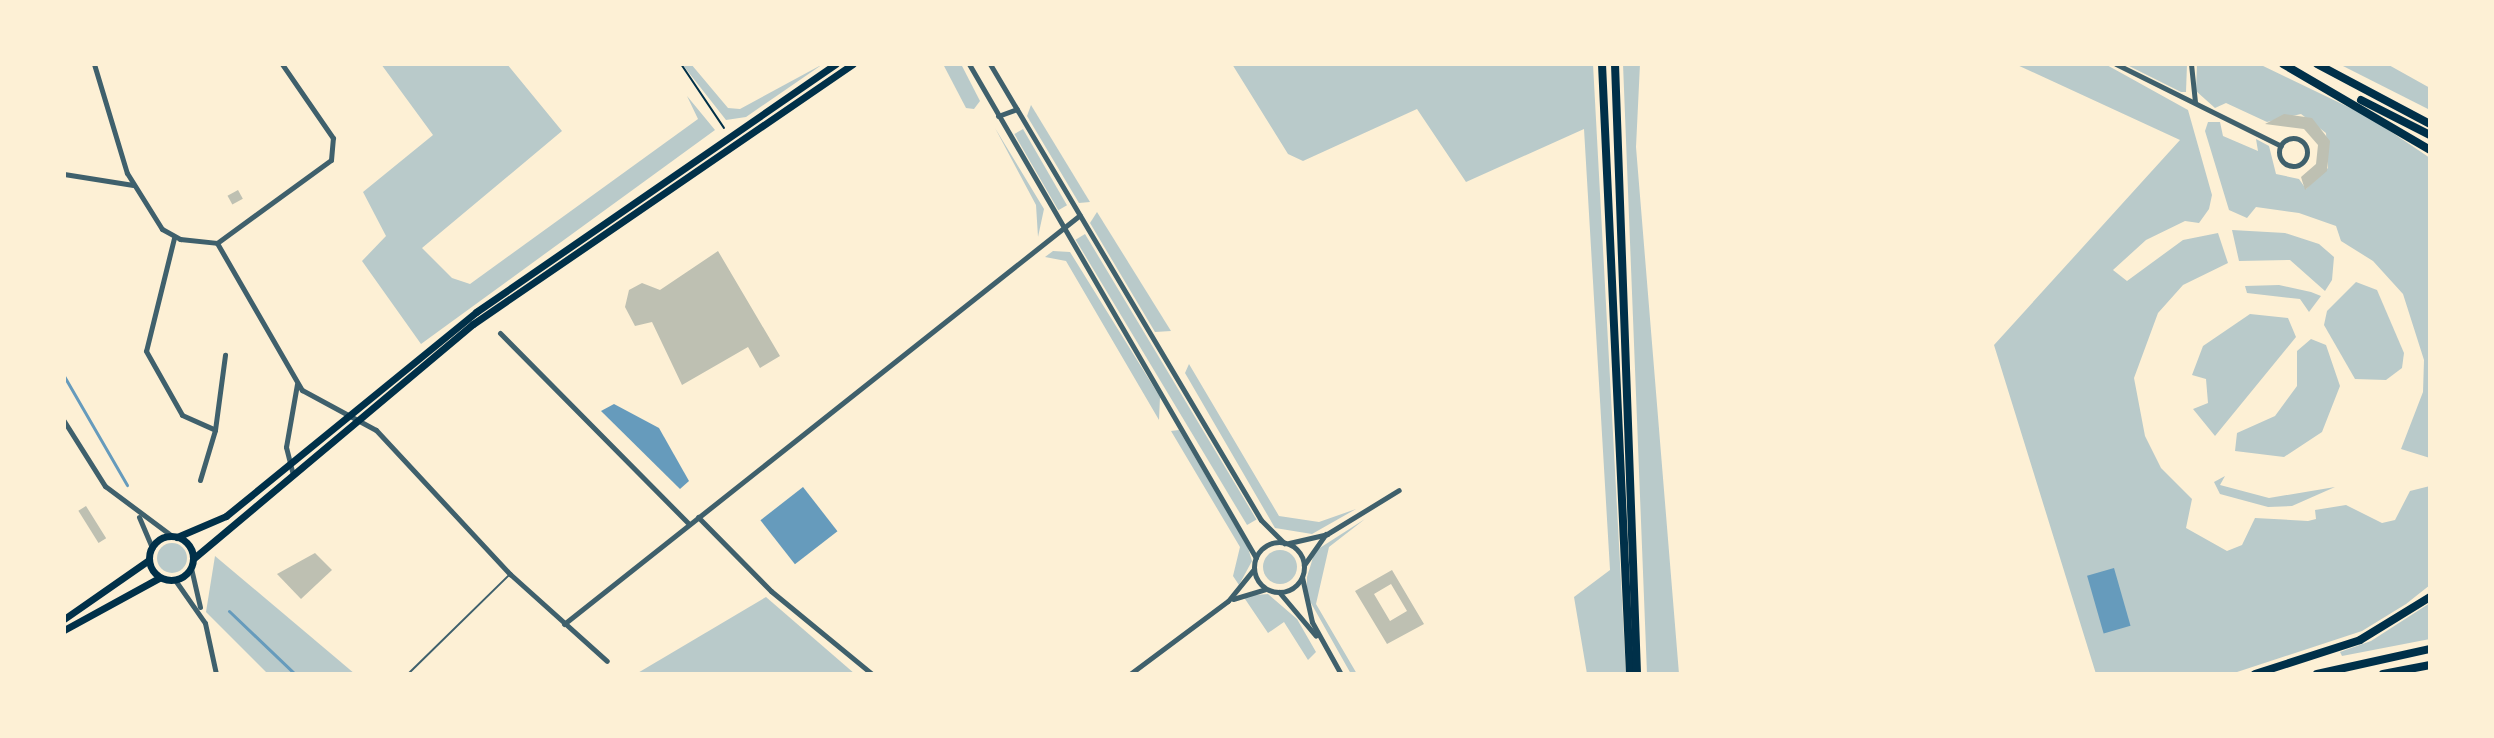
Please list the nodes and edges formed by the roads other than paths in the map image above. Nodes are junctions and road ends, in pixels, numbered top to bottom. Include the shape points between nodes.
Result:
1 (94, 64) edge
2 (282, 64) edge
3 (836, 64) edge
4 (853, 64) edge
5 (969, 64) edge
6 (990, 64) edge
7 (1602, 64) edge
8 (1615, 64) edge
9 (2116, 64) edge
10 (2191, 64) edge
11 (2283, 64) edge
12 (2317, 64) edge
13 (2319, 82) junction
14 (2380, 96) junction
15 (2195, 103) junction
16 (1017, 109) junction
17 (998, 116) junction
18 (2430, 118) edge
19 (2430, 124) edge
20 (2430, 135) edge
21 (2281, 146) junction
22 (2430, 150) edge
23 (64, 174) edge
24 (133, 185) junction
25 (1080, 215) junction
26 (1064, 227) junction
27 (174, 238) junction
28 (217, 243) junction
29 (500, 333) dead end
30 (225, 355) dead end
31 (297, 384) junction
32 (64, 421) edge
33 (215, 430) junction
34 (288, 466) junction
35 (293, 475) junction
36 (200, 480) dead end
37 (1399, 490) dead end
38 (123, 502) junction
39 (698, 517) junction
40 (688, 523) junction
41 (1327, 534) junction
42 (174, 536) junction
43 (1286, 543) junction
44 (152, 548) junction
45 (194, 558) junction
46 (1256, 558) junction
47 (149, 560) junction
48 (1304, 565) junction
49 (191, 568) junction
50 (1254, 569) junction
51 (510, 574) junction
52 (1302, 576) junction
53 (161, 578) junction
54 (175, 580) junction
55 (1267, 589) junction
56 (1278, 592) junction
57 (2430, 597) edge
58 (1228, 601) junction
59 (64, 619) edge
60 (205, 623) junction
61 (564, 624) junction
62 (64, 630) edge
63 (1322, 643) junction
64 (2430, 649) edge
65 (607, 661) dead end
66 (2430, 665) edge
67 (216, 674) edge
68 (408, 674) edge
69 (872, 674) edge
70 (1130, 674) edge
71 (1341, 674) edge
72 (1630, 674) edge
73 (1637, 674) edge
74 (2255, 674) edge
75 (2317, 674) edge
76 (2383, 674) edge

1 - 24 street
2 - 28 street via 333,138 331,160
3 - 34 main road via 400,372
4 - 35 main road via 491,311
5 - 17 street
6 - 16 street
7 - 72 highway
8 - 73 highway
9 - 15 street
10 - 15 street
11 - 13 highway
12 - 14 highway
13 - 20 highway
13 - 22 highway
14 - 18 highway
14 - 19 highway
15 - 21 street
16 - 17 street
16 - 25 street
17 - 26 street
21 - 21 street via 2287,164 2305,159 2301,140
23 - 24 street
24 - 27 street
25 - 26 street
25 - 43 street via 1261,520
26 - 39 street
26 - 46 street
27 - 28 street
27 - 33 street via 146,351 185,418
28 - 31 street
29 - 40 street
30 - 33 street
31 - 34 street via 288,404
31 - 51 street via 376,430
32 - 38 street via 96,476
33 - 36 street
34 - 35 street
34 - 42 main road via 219,520
35 - 45 main road
37 - 41 street
38 - 42 street
38 - 44 street via 146,525
39 - 40 street
39 - 69 street via 771,591
40 - 61 street
41 - 43 street
41 - 48 street
42 - 44 main road
42 - 45 main road
43 - 46 street via 1267,545
43 - 48 street
44 - 47 main road
45 - 49 main road
46 - 50 street
47 - 53 main road
47 - 59 main road
48 - 52 street
49 - 54 main road
49 - 60 street
50 - 55 street
50 - 58 street
51 - 61 street
51 - 68 lane
52 - 56 street
52 - 63 street
53 - 54 main road
53 - 62 main road
54 - 60 street
55 - 56 street
55 - 58 street
56 - 63 street
57 - 74 highway via 2360,640
58 - 70 street
60 - 67 street
61 - 65 street
63 - 71 street
64 - 75 highway
66 - 76 highway

